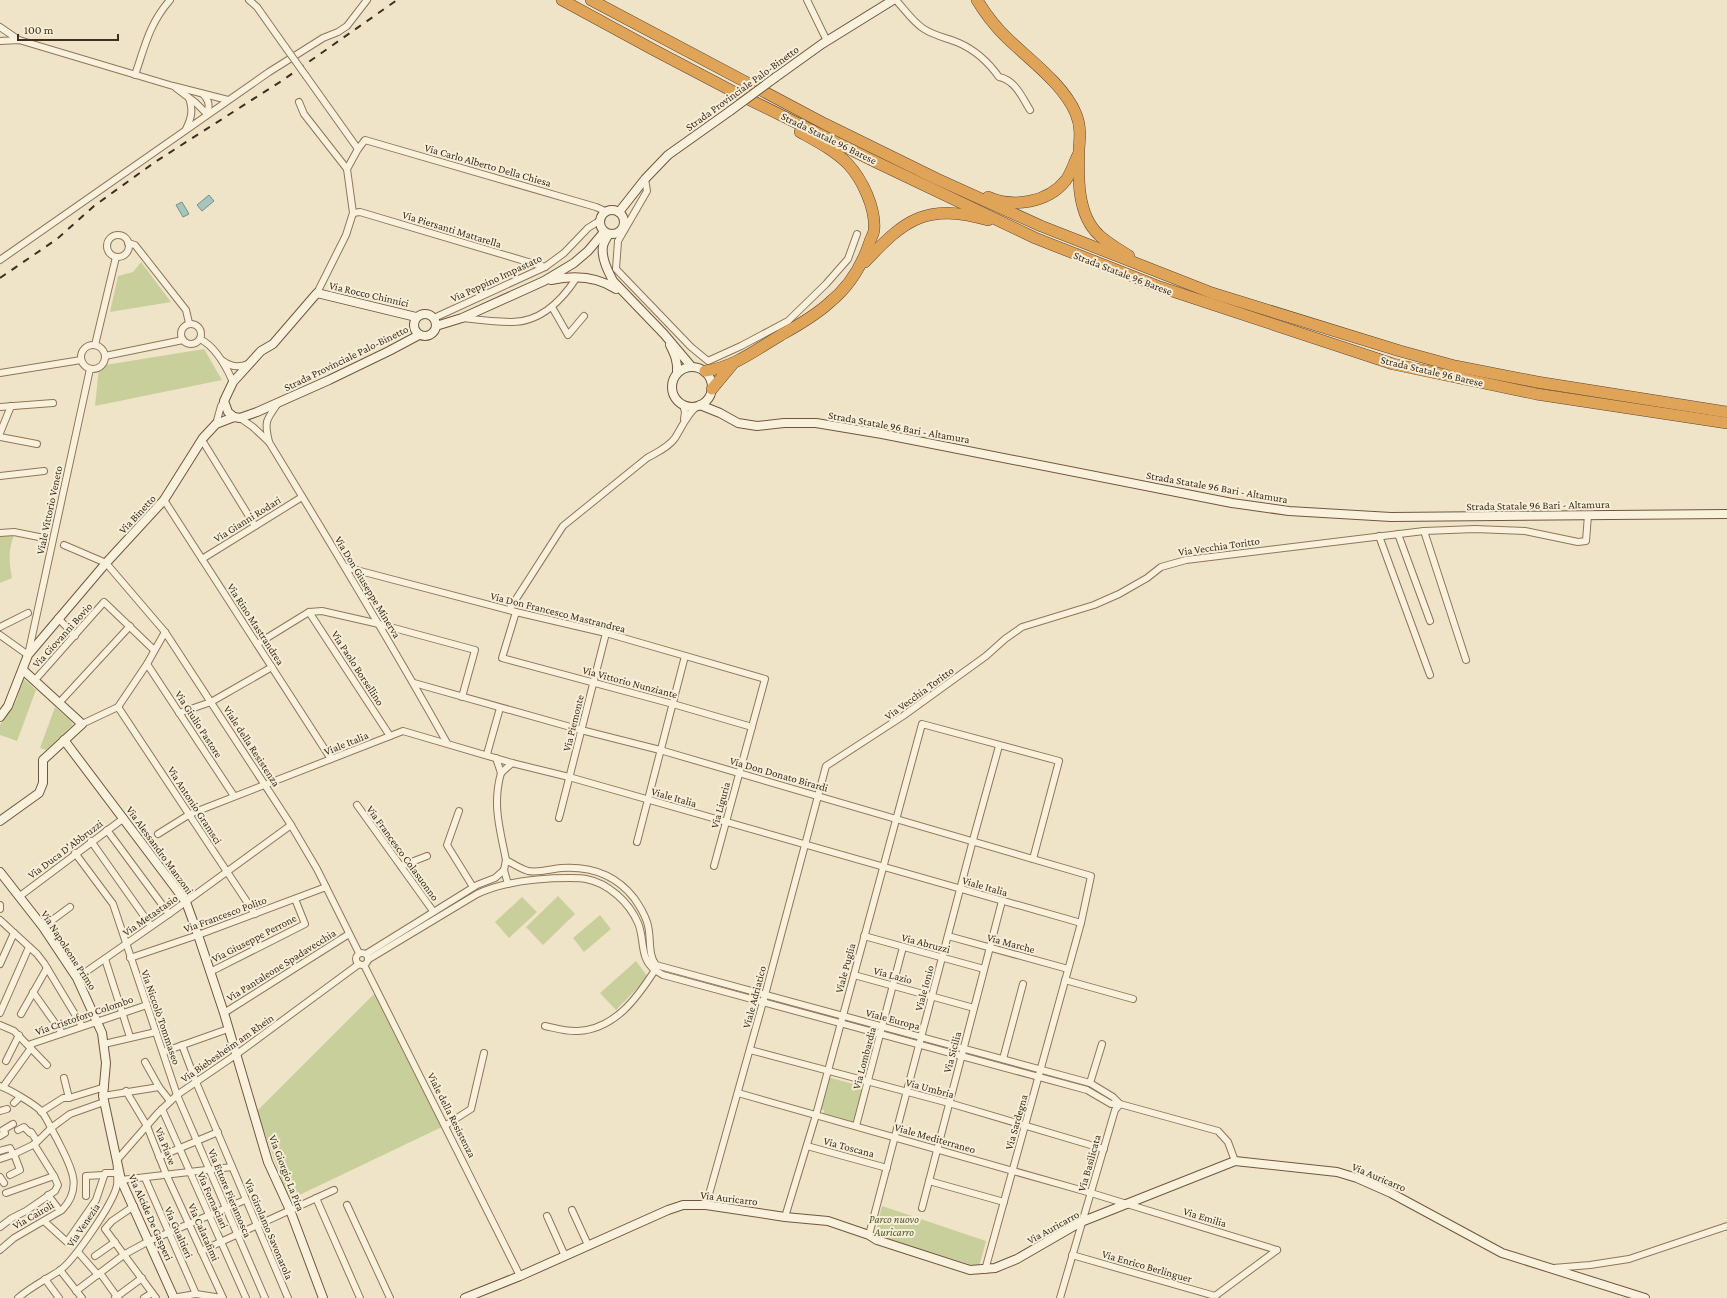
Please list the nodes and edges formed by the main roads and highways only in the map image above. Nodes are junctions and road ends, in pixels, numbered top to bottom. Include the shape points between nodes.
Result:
1 (562, 0) edge
2 (591, 0) edge
3 (977, 0) edge
4 (734, 92) junction
5 (1079, 150) junction
6 (937, 179) junction
7 (1035, 238) junction
8 (1145, 267) junction
9 (858, 269) junction
10 (732, 364) junction
11 (705, 371) road end
12 (711, 392) road end
13 (1727, 412) edge
14 (1727, 423) edge

1 - 4 highway, Strada Statale 96 Barese
2 - 6 highway, Strada Statale 96 Barese via 825,124
3 - 5 highway via 1004,35 1046,74 1070,102 1081,131
4 - 7 highway, Strada Statale 96 Barese
4 - 9 highway via 830,150 847,163 861,180 870,203 874,230
5 - 6 highway via 1065,180 1052,192 1034,201 1015,203 992,198 954,181
5 - 8 highway via 1081,203 1088,222 1099,236
6 - 8 highway, Strada Statale 96 Barese via 1041,226
7 - 9 highway via 986,220 943,212 909,222 888,237
7 - 14 highway, Strada Statale 96 Barese via 1160,287 1393,364 1536,394
8 - 13 highway, Strada Statale 96 Barese via 1212,293 1455,366 1537,382
9 - 10 highway via 850,283 829,303 803,322
10 - 11 highway
10 - 12 highway

